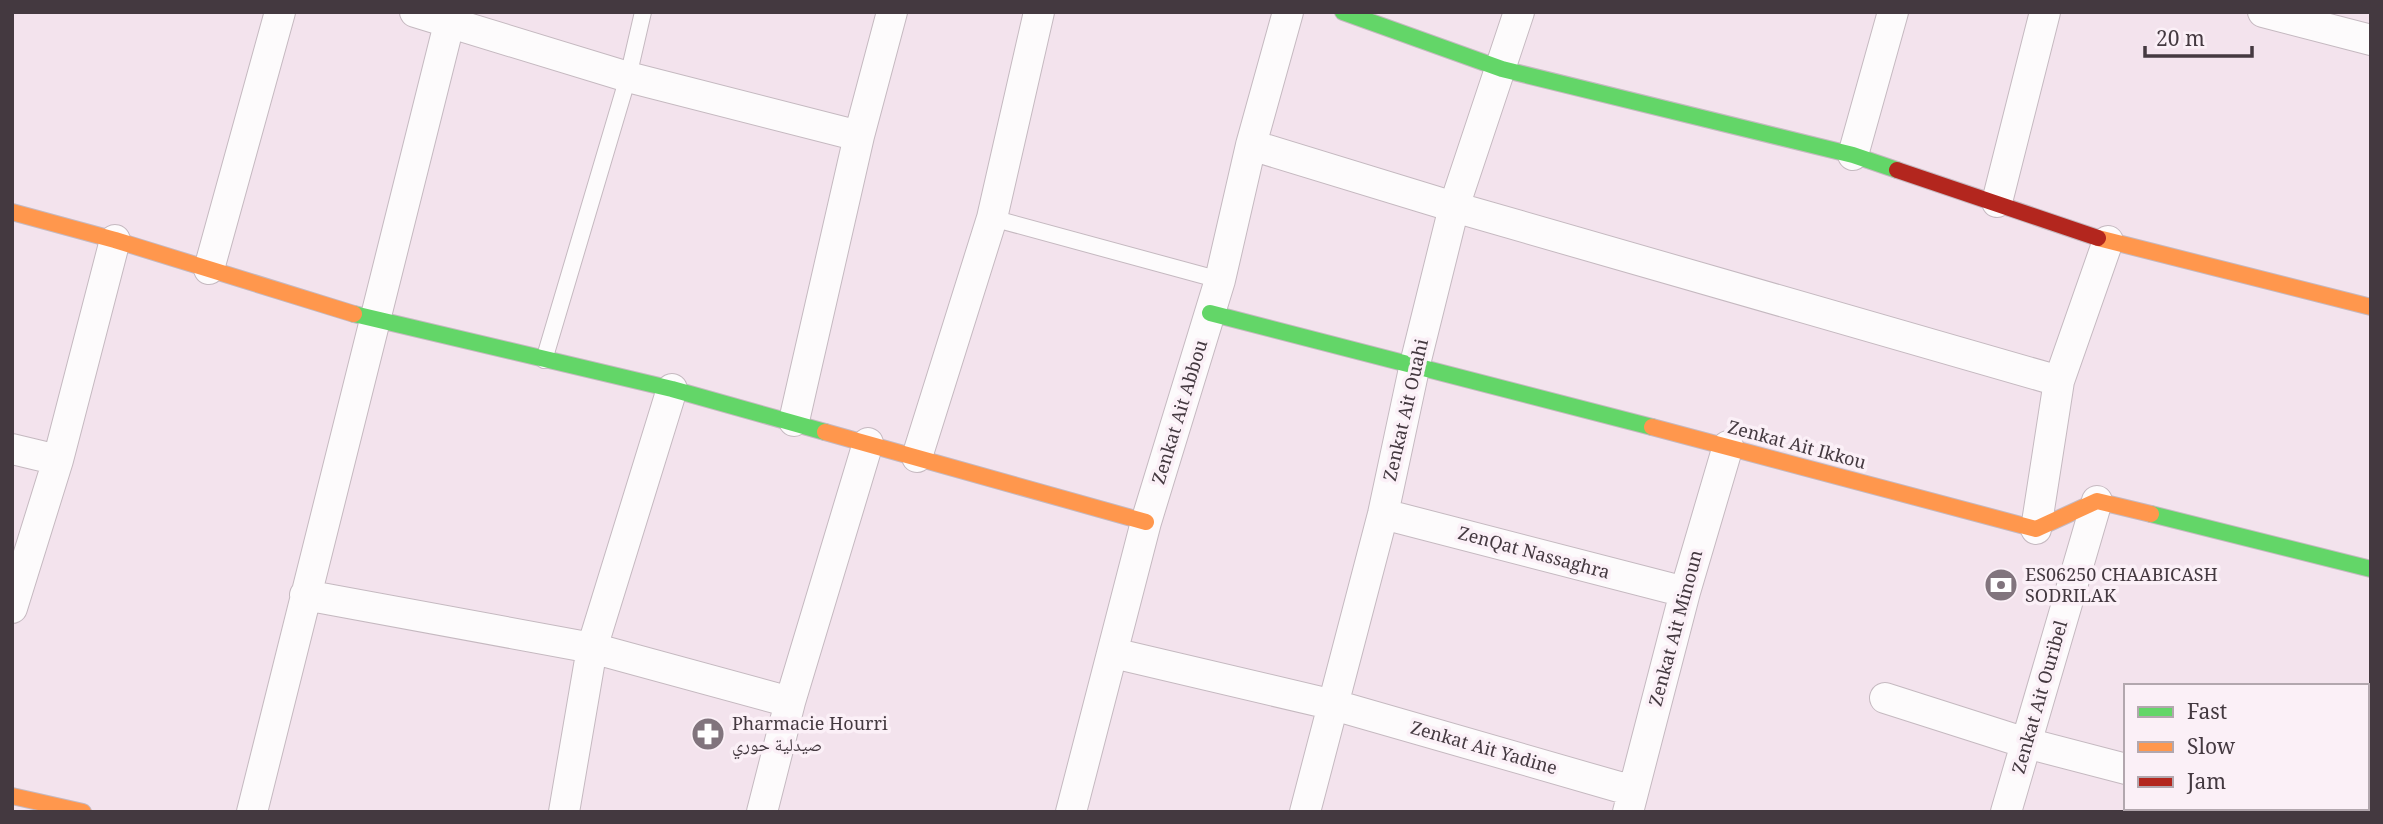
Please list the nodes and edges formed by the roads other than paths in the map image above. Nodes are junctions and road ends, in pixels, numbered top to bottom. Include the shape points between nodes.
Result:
1 (280, 12) edge
2 (415, 12) edge
3 (643, 12) edge
4 (892, 12) edge
5 (1040, 12) edge
6 (1288, 12) edge
7 (1343, 12) edge
8 (1519, 12) edge
9 (1892, 12) edge
10 (2045, 12) edge
11 (2263, 12) edge
12 (451, 16) edge
13 (2371, 40) edge
14 (1502, 69) junction
15 (628, 77) junction
16 (859, 135) junction
17 (1251, 145) junction
18 (1853, 155) junction
19 (1997, 202) junction
20 (1454, 207) junction
21 (12, 212) edge
22 (992, 218) junction
23 (115, 240) junction
24 (2108, 241) junction
25 (209, 269) junction
26 (1220, 281) junction
27 (2371, 307) edge
28 (1210, 313) junction
29 (374, 320) junction
30 (544, 360) junction
31 (1415, 364) junction
32 (2059, 382) junction
33 (672, 389) junction
34 (794, 421) junction
35 (868, 443) junction
36 (1728, 446) junction
37 (12, 449) edge
38 (917, 457) junction
39 (58, 460) junction
40 (2097, 501) junction
41 (1383, 514) junction
42 (1146, 522) junction
43 (2036, 529) junction
44 (2371, 569) edge
45 (1685, 592) junction
46 (304, 595) junction
47 (12, 608) edge
48 (592, 648) junction
49 (1113, 653) junction
50 (1885, 698) dead end
51 (790, 702) junction
52 (1334, 705) junction
53 (2026, 743) junction
54 (2124, 768) edge
55 (12, 796) edge
56 (1631, 802) edge
57 (83, 812) edge
58 (252, 812) edge
59 (564, 812) edge
60 (762, 812) edge
61 (1071, 812) edge
62 (1305, 812) edge
63 (2006, 812) edge

1 - 25 street
2 - 12 street
3 - 15 lane
4 - 16 street
5 - 22 street
6 - 17 street, Zenkat Ait Abbou
7 - 14 street
8 - 14 street, Zenkat Ait Ouahi
9 - 18 street
10 - 19 street
11 - 13 street
12 - 15 street
12 - 29 street
14 - 18 street
14 - 20 street, Zenkat Ait Ouahi
15 - 16 street
15 - 30 lane
16 - 34 street
17 - 20 street
17 - 26 street, Zenkat Ait Abbou
18 - 19 street
19 - 24 street
20 - 31 street, Zenkat Ait Ouahi
20 - 32 street
21 - 23 street
22 - 26 lane
22 - 38 street
23 - 25 street
23 - 39 street
24 - 27 street
24 - 32 street
25 - 29 street
26 - 28 street, Zenkat Ait Abbou
28 - 31 street, Zenkat Ait Ikkou
28 - 42 street, Zenkat Ait Abbou
29 - 30 street
29 - 46 street
30 - 33 street
31 - 36 street, Zenkat Ait Ikkou
31 - 41 street, Zenkat Ait Ouahi
32 - 43 street
33 - 34 street
33 - 48 street
34 - 35 street
35 - 38 street
35 - 51 street
36 - 43 street, Zenkat Ait Ikkou
36 - 45 street, Zenkat Ait Minoun
37 - 39 street
38 - 42 street
39 - 47 street
40 - 43 street
40 - 44 street
40 - 53 street, Zenkat Ait Ouribel
41 - 45 street, ZenQat Nassaghra
41 - 52 street, Zenkat Ait Ouahi
42 - 49 street, Zenkat Ait Abbou
45 - 56 street, Zenkat Ait Minoun
46 - 48 street
46 - 58 street
48 - 51 street
48 - 59 street
49 - 52 street, Zenkat Ait Yadine
49 - 61 street, Zenkat Ait Abbou
50 - 53 street
51 - 60 street
52 - 56 street, Zenkat Ait Yadine
52 - 62 street, Zenkat Ait Ouahi
53 - 54 street
53 - 63 street, Zenkat Ait Ouribel
55 - 57 street

